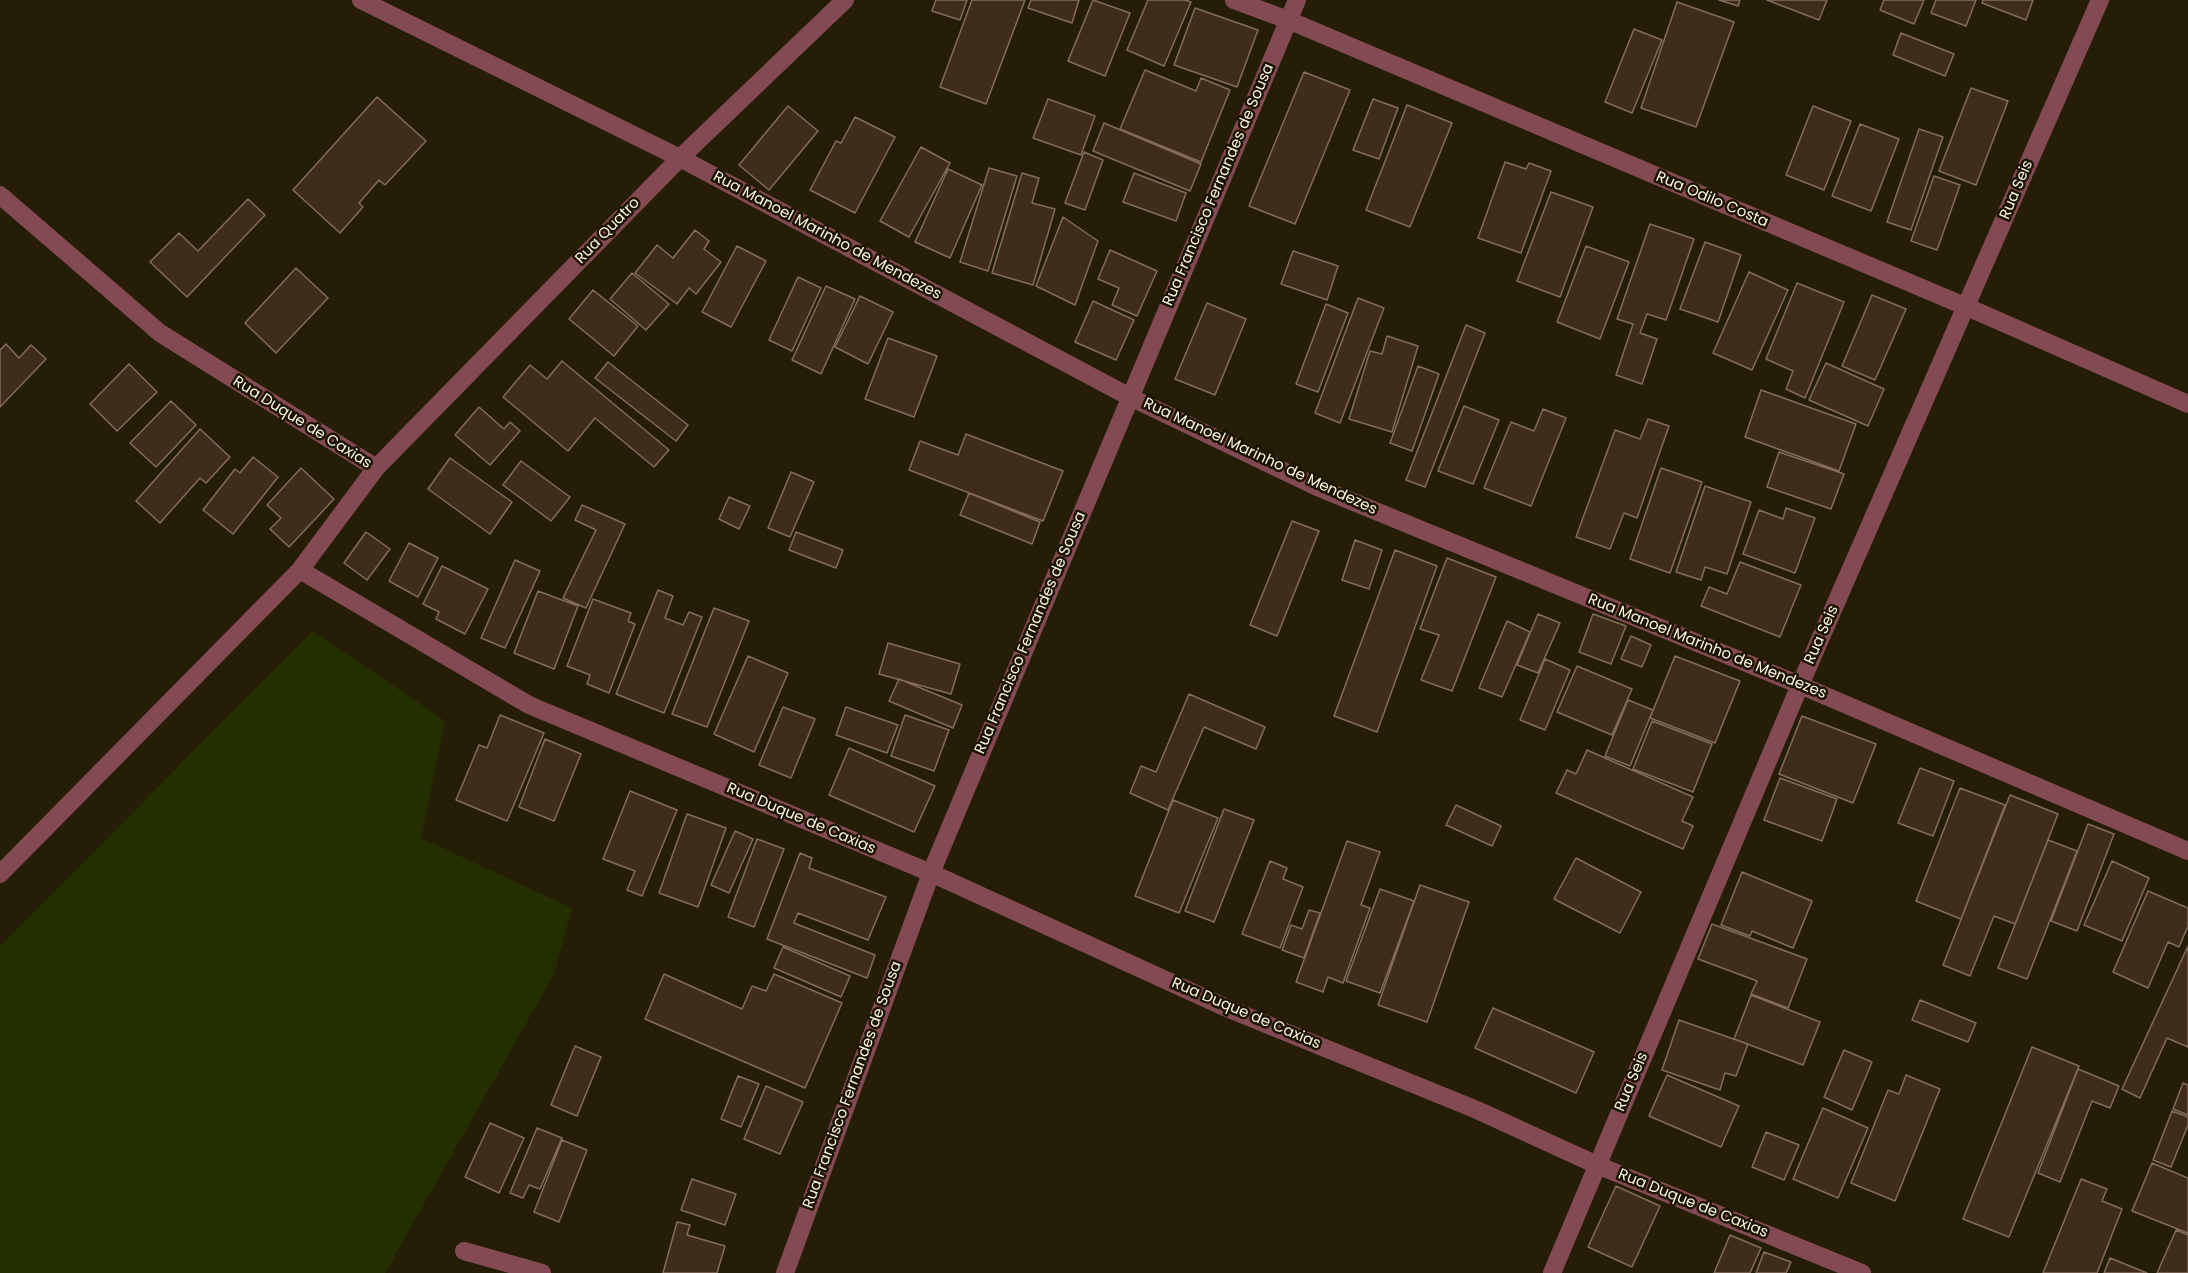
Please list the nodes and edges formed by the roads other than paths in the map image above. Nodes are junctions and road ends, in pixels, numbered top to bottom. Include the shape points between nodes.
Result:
1 (361, 0) edge
2 (844, 0) edge
3 (1234, 0) edge
4 (1297, 0) edge
5 (2100, 0) edge
6 (1288, 20) junction
7 (680, 158) junction
8 (0, 195) edge
9 (1966, 307) junction
10 (1130, 397) junction
11 (2188, 404) edge
12 (376, 468) junction
13 (300, 570) junction
14 (1800, 684) junction
15 (2188, 851) edge
16 (931, 873) junction
17 (0, 874) edge
18 (1597, 1165) junction
19 (464, 1251) dead end
20 (542, 1273) edge
21 (785, 1273) edge
22 (1552, 1273) edge
23 (1862, 1273) edge

1 - 7 street, Rua Manoel Marinho de Mendezes
2 - 7 street, Rua Quatro
3 - 6 street, Rua Odilo Costa
4 - 6 street, Rua Francisco Fernandes de Sousa
5 - 9 street, Rua Seis
6 - 9 street, Rua Odilo Costa
6 - 10 street, Rua Francisco Fernandes de Sousa
7 - 10 street, Rua Manoel Marinho de Mendezes
7 - 12 street, Rua Quatro
8 - 12 street, Rua Duque de Caxias via 160,333
9 - 11 street, Rua Odilo Costa
9 - 14 street, Rua Seis
10 - 14 street, Rua Manoel Marinho de Mendezes via 1317,487
10 - 16 street, Rua Francisco Fernandes de Sousa
12 - 13 street, Rua Duque de Caxias
13 - 16 street, Rua Duque de Caxias via 530,705
13 - 17 street
14 - 15 street, Rua Manoel Marinho de Mendezes
14 - 18 street, Rua Seis
16 - 18 street, Rua Duque de Caxias via 1229,1009 1477,1110
16 - 21 street, Rua Francisco Fernandes de Sousa
18 - 22 street, Rua Seis
18 - 23 street, Rua Duque de Caxias
19 - 20 street

